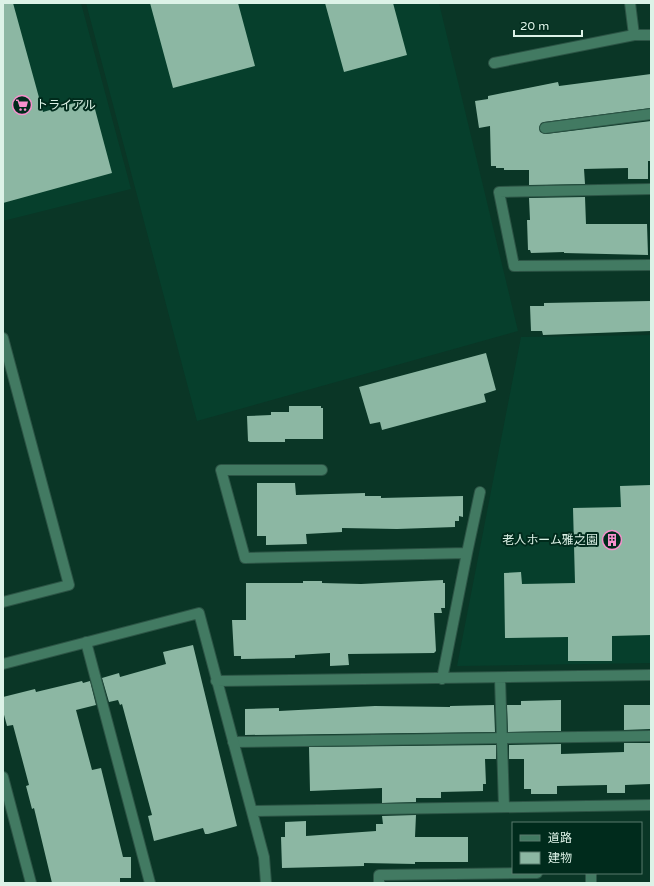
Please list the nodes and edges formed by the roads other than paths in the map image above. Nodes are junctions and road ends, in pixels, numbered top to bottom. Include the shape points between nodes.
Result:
1 (630, 3) edge
2 (634, 35) junction
3 (651, 35) edge
4 (494, 63) dead end
5 (651, 114) edge
6 (545, 128) dead end
7 (651, 189) edge
8 (651, 265) edge
9 (3, 338) edge
10 (322, 470) dead end
11 (480, 492) dead end
12 (467, 553) junction
13 (3, 602) edge
14 (86, 642) junction
15 (3, 664) edge
16 (651, 675) edge
17 (500, 678) junction
18 (442, 679) junction
19 (216, 682) junction
20 (651, 736) edge
21 (502, 738) junction
22 (233, 742) junction
23 (3, 777) edge
24 (651, 805) edge
25 (504, 807) junction
26 (252, 811) junction
27 (512, 873) edge
28 (31, 883) edge
29 (150, 883) edge
30 (266, 883) edge
31 (379, 883) edge

1 - 2 street
2 - 3 street
2 - 4 street
5 - 6 street
7 - 8 street via 499,192 514,266
9 - 13 street via 69,585
10 - 12 street via 221,470 245,558
11 - 12 street
12 - 18 street
14 - 15 street
14 - 19 street via 199,613
14 - 29 street
16 - 17 street
17 - 18 street
17 - 21 street
18 - 19 street
19 - 22 street
20 - 21 street
21 - 22 street
21 - 25 street
22 - 26 street
23 - 28 street
24 - 25 street
25 - 26 street
26 - 30 street via 264,857
27 - 31 street via 379,875

